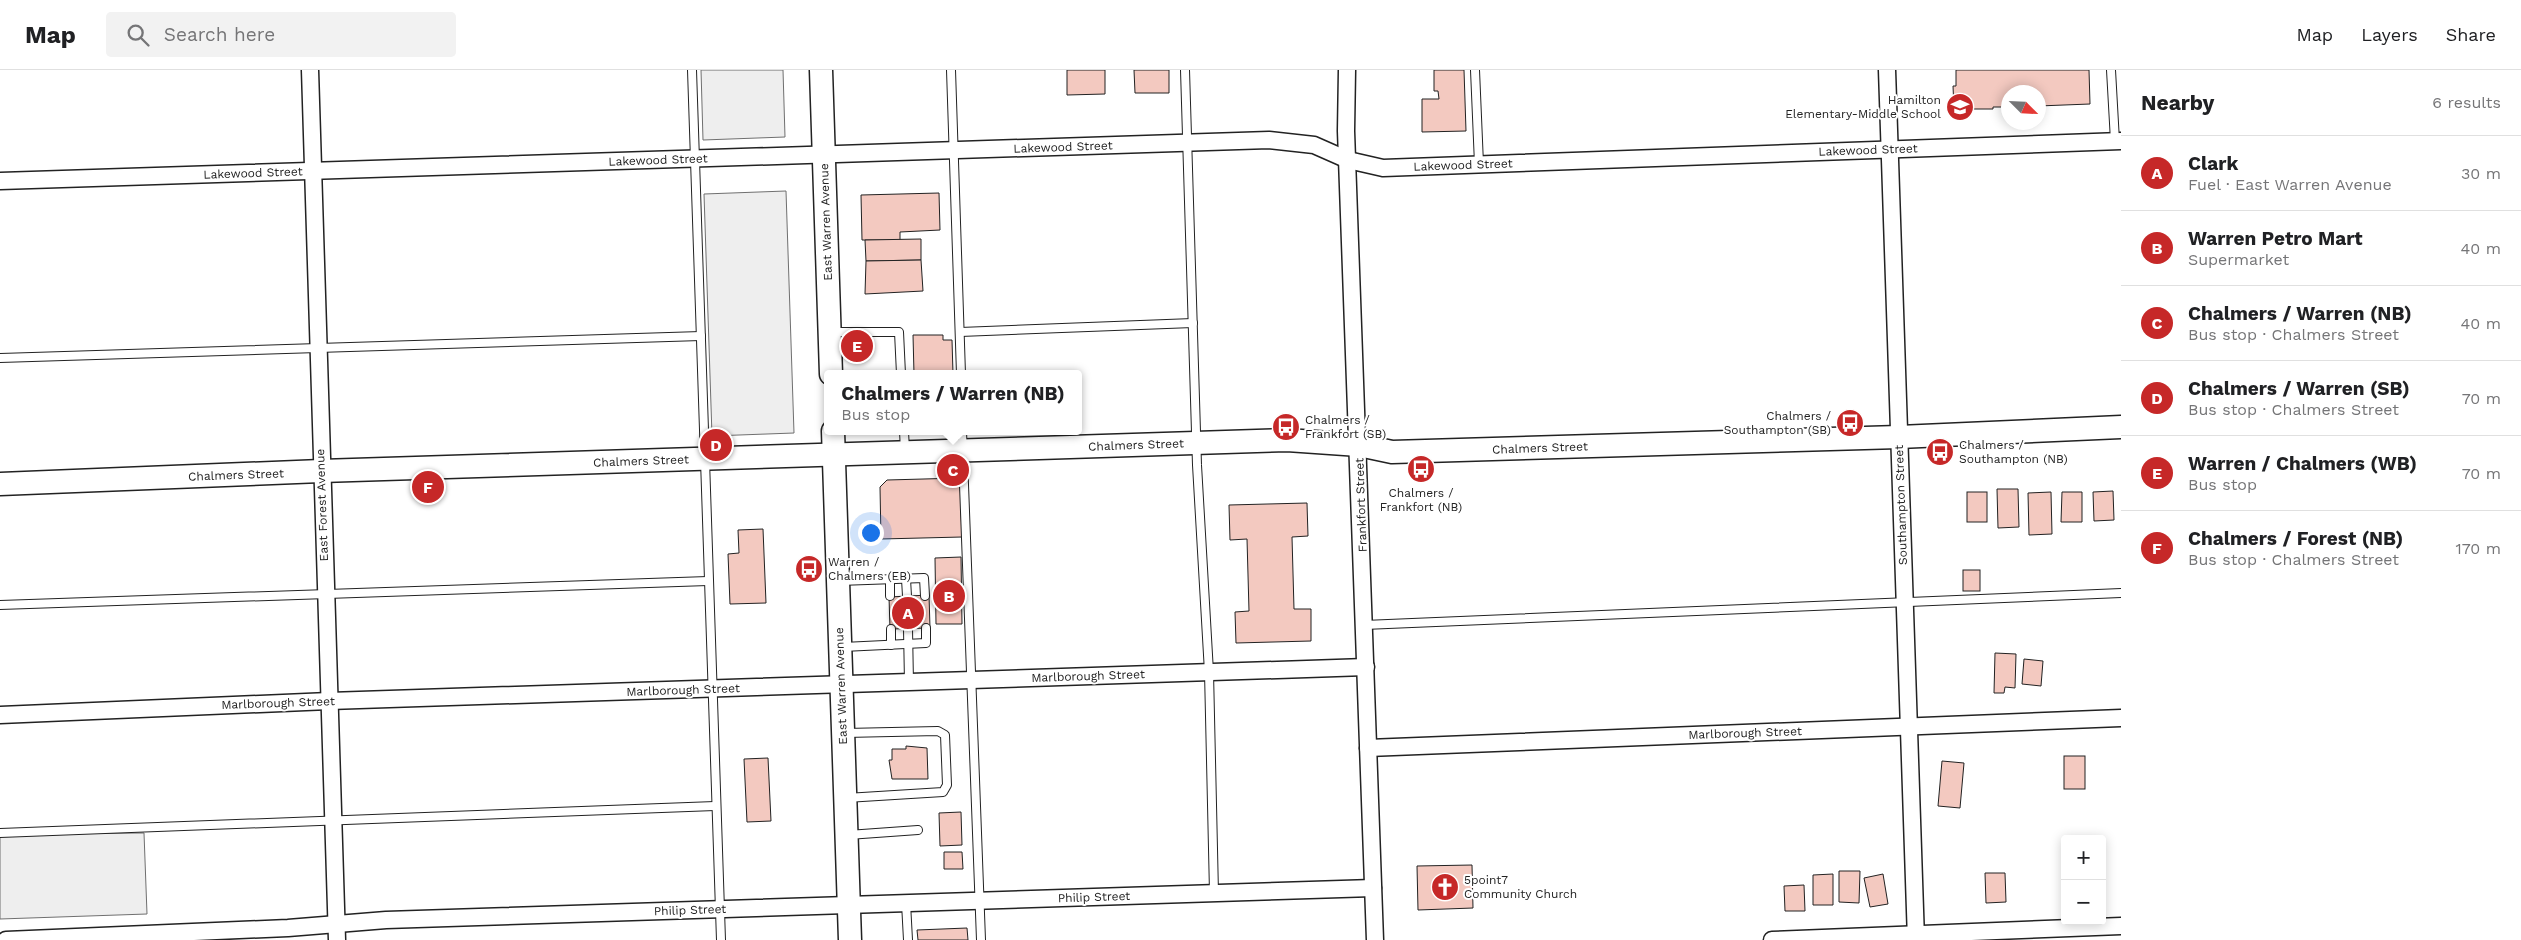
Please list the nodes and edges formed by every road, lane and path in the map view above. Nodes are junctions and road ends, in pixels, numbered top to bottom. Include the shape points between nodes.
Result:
1 (310, 70) edge
2 (692, 70) edge
3 (821, 70) edge
4 (951, 70) edge
5 (1185, 70) edge
6 (1347, 70) edge
7 (1476, 70) edge
8 (1887, 70) edge
9 (2111, 70) edge
10 (2118, 141) edge
11 (1188, 143) junction
12 (954, 150) junction
13 (1890, 150) junction
14 (824, 154) junction
15 (695, 158) junction
16 (1348, 160) junction
17 (1479, 164) junction
18 (312, 171) junction
19 (0, 181) edge
20 (1193, 322) junction
21 (829, 332) junction
22 (960, 332) junction
23 (701, 336) junction
24 (317, 348) junction
25 (0, 358) edge
26 (831, 370) edge
27 (901, 370) edge
28 (961, 370) edge
29 (2121, 427) edge
30 (833, 435) edge
31 (1899, 437) junction
32 (962, 441) edge
33 (904, 442) edge
34 (1197, 443) junction
35 (1359, 445) junction
36 (833, 455) junction
37 (704, 459) junction
38 (322, 471) junction
39 (0, 484) edge
40 (906, 578) junction
41 (890, 579) junction
42 (708, 581) junction
43 (837, 581) junction
44 (325, 593) junction
45 (2121, 593) edge
46 (890, 596) dead end
47 (907, 596) dead end
48 (924, 596) dead end
49 (1904, 604) junction
50 (0, 605) edge
51 (1364, 625) junction
52 (926, 628) dead end
53 (891, 629) dead end
54 (908, 629) dead end
55 (908, 644) junction
56 (891, 645) junction
57 (840, 648) junction
58 (1366, 667) junction
59 (1209, 672) junction
60 (972, 680) junction
61 (909, 683) junction
62 (841, 685) junction
63 (711, 689) junction
64 (329, 701) junction
65 (0, 715) edge
66 (2121, 718) edge
67 (1908, 726) junction
68 (843, 732) junction
69 (1368, 748) junction
70 (845, 798) junction
71 (715, 806) junction
72 (333, 820) junction
73 (918, 830) dead end
74 (0, 833) edge
75 (846, 835) junction
76 (1374, 888) junction
77 (1214, 893) junction
78 (980, 900) junction
79 (906, 903) junction
80 (848, 905) junction
81 (719, 909) junction
82 (2121, 926) edge
83 (337, 932) edge
84 (1916, 937) edge
85 (6, 940) edge
86 (721, 940) edge
87 (850, 940) edge
88 (908, 940) edge
89 (981, 940) edge
90 (1375, 940) edge
91 (1772, 940) edge

1 - 18 street, East Forest Avenue
2 - 15 lane
3 - 14 street, East Warren Avenue
4 - 12 lane
5 - 11 lane
6 - 16 street, Frankfort Street
7 - 17 lane
8 - 13 street, Southampton Street
9 - 10 lane
10 - 13 street, Lakewood Street
11 - 12 street, Lakewood Street
11 - 16 street, Lakewood Street via 1268,140 1314,145
11 - 20 lane
12 - 14 street, Lakewood Street
12 - 22 lane
13 - 17 street, Lakewood Street
13 - 31 street, Southampton Street
14 - 15 street, Lakewood Street
14 - 21 street, East Warren Avenue
15 - 18 street, Lakewood Street
15 - 23 lane
16 - 17 street, Lakewood Street via 1383,168
16 - 35 street, Frankfort Street
18 - 19 street, Lakewood Street
18 - 24 street, East Forest Avenue
20 - 22 lane
20 - 34 lane
21 - 26 street, East Warren Avenue
21 - 27 lane via 899,332
22 - 28 lane
23 - 24 lane
23 - 37 lane
24 - 25 lane
24 - 38 street, East Forest Avenue
29 - 31 street, Chalmers Street
30 - 36 street, East Warren Avenue
31 - 35 street, Chalmers Street via 1392,452
31 - 49 street, Southampton Street
32 - 33 street, Chalmers Street
32 - 34 street, Chalmers Street
32 - 60 lane
33 - 36 street, Chalmers Street
34 - 35 street, Chalmers Street via 1287,440
34 - 59 lane
35 - 51 street, Frankfort Street
36 - 37 street, Chalmers Street
36 - 43 street, East Warren Avenue
37 - 38 street, Chalmers Street
37 - 42 lane
38 - 39 street, Chalmers Street
38 - 44 street, East Forest Avenue
40 - 41 lane
40 - 47 lane
40 - 48 lane via 924,578
41 - 43 lane
41 - 46 lane
42 - 44 lane
42 - 63 lane
43 - 57 street, East Warren Avenue
44 - 50 lane
44 - 64 street, East Forest Avenue
45 - 49 lane
49 - 51 lane
49 - 67 street, Southampton Street
51 - 58 street, Frankfort Street
52 - 55 lane via 926,643
53 - 56 lane
54 - 55 lane
55 - 56 lane
55 - 61 lane
56 - 57 lane
57 - 62 street, East Warren Avenue
58 - 59 street, Marlborough Street
58 - 69 street, Frankfort Street
59 - 60 street, Marlborough Street
59 - 77 lane
60 - 61 street, Marlborough Street
60 - 78 lane
61 - 62 street, Marlborough Street
62 - 63 street, Marlborough Street
62 - 68 street, East Warren Avenue
63 - 64 street, Marlborough Street
63 - 71 lane
64 - 65 street, Marlborough Street
64 - 72 street, East Forest Avenue
66 - 67 street, Marlborough Street
67 - 69 street, Marlborough Street
67 - 84 street, Southampton Street
68 - 70 street, East Warren Avenue
68 - 70 lane via 938,731 945,734 947,785 943,792
69 - 76 street, Frankfort Street
70 - 75 street, East Warren Avenue
71 - 72 lane
71 - 81 lane
72 - 74 lane
72 - 83 street, East Forest Avenue
73 - 75 lane
75 - 80 street, East Warren Avenue
76 - 77 street, Philip Street
76 - 90 street, Frankfort Street
77 - 78 street, Philip Street
78 - 79 street, Philip Street
78 - 89 lane
79 - 80 street, Philip Street
79 - 88 lane
80 - 81 street, Philip Street
80 - 87 street, East Warren Avenue
81 - 83 street, Philip Street via 386,920
81 - 86 lane
82 - 84 street
83 - 85 street, Philip Street
84 - 91 street

